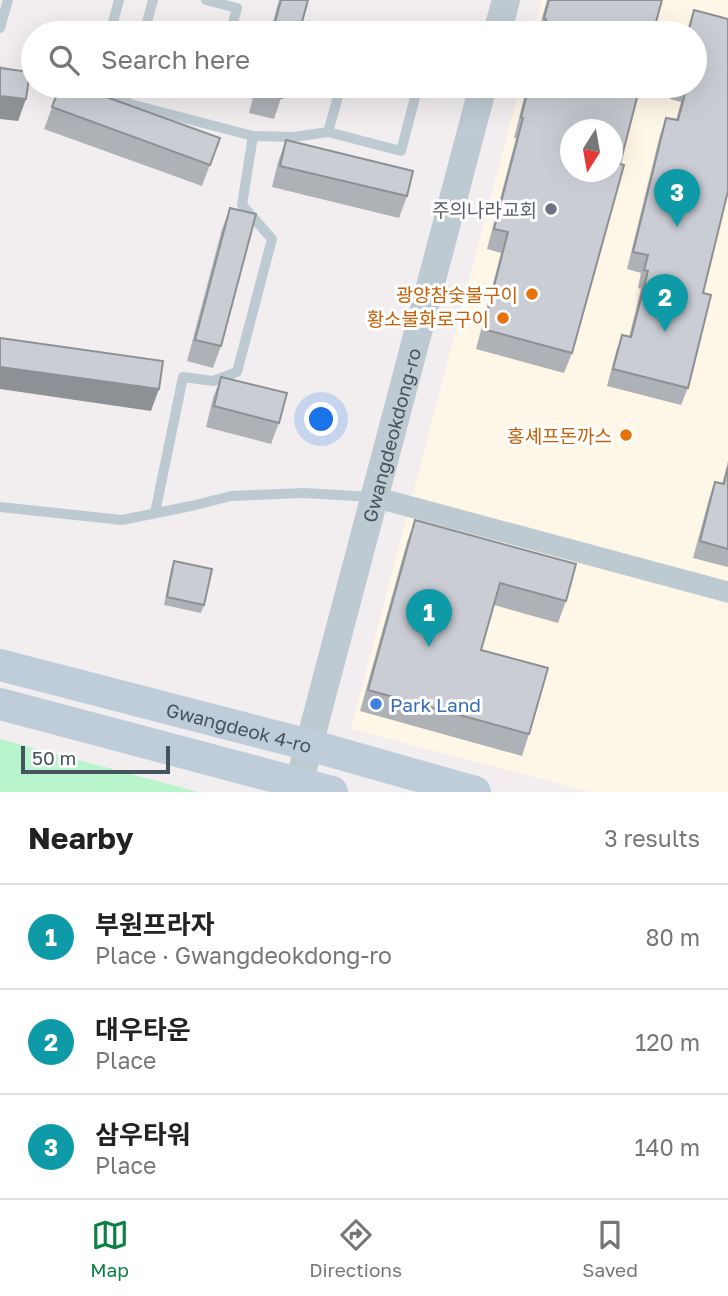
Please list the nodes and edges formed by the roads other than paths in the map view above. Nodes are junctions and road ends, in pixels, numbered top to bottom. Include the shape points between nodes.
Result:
1 (8, 0) edge
2 (120, 0) edge
3 (153, 0) edge
4 (206, 0) edge
5 (506, 0) edge
6 (114, 21) edge
7 (147, 21) edge
8 (233, 21) edge
9 (500, 21) edge
10 (0, 28) edge
11 (0, 71) edge
12 (21, 76) edge
13 (106, 98) edge
14 (126, 98) edge
15 (338, 98) edge
16 (415, 98) edge
17 (480, 98) edge
18 (125, 103) junction
19 (328, 132) junction
20 (253, 136) junction
21 (374, 497) junction
22 (0, 507) edge
23 (155, 513) junction
24 (728, 592) edge
25 (0, 665) edge
26 (0, 705) edge
27 (309, 745) junction
28 (299, 783) junction
29 (332, 792) edge
30 (475, 792) edge

1 - 10 lane
2 - 6 lane
3 - 7 lane
4 - 8 lane via 237,8
5 - 9 street
11 - 12 lane
13 - 18 lane
14 - 18 lane
15 - 19 lane
16 - 19 lane via 401,151
17 - 21 street, Gwangdeokdong-ro
18 - 20 lane
19 - 20 lane
20 - 23 lane via 242,205 272,239 237,372 212,381 183,377
21 - 23 lane via 304,493 231,496
21 - 24 street
21 - 27 street, Gwangdeokdong-ro
22 - 23 lane via 122,520
25 - 27 main road, Gwangdeok 4-ro
26 - 28 main road, Gwangdeok 4-ro
27 - 28 street, Gwangdeokdong-ro
27 - 30 main road, Gwangdeok 4-ro
28 - 29 main road, Gwangdeok 4-ro

